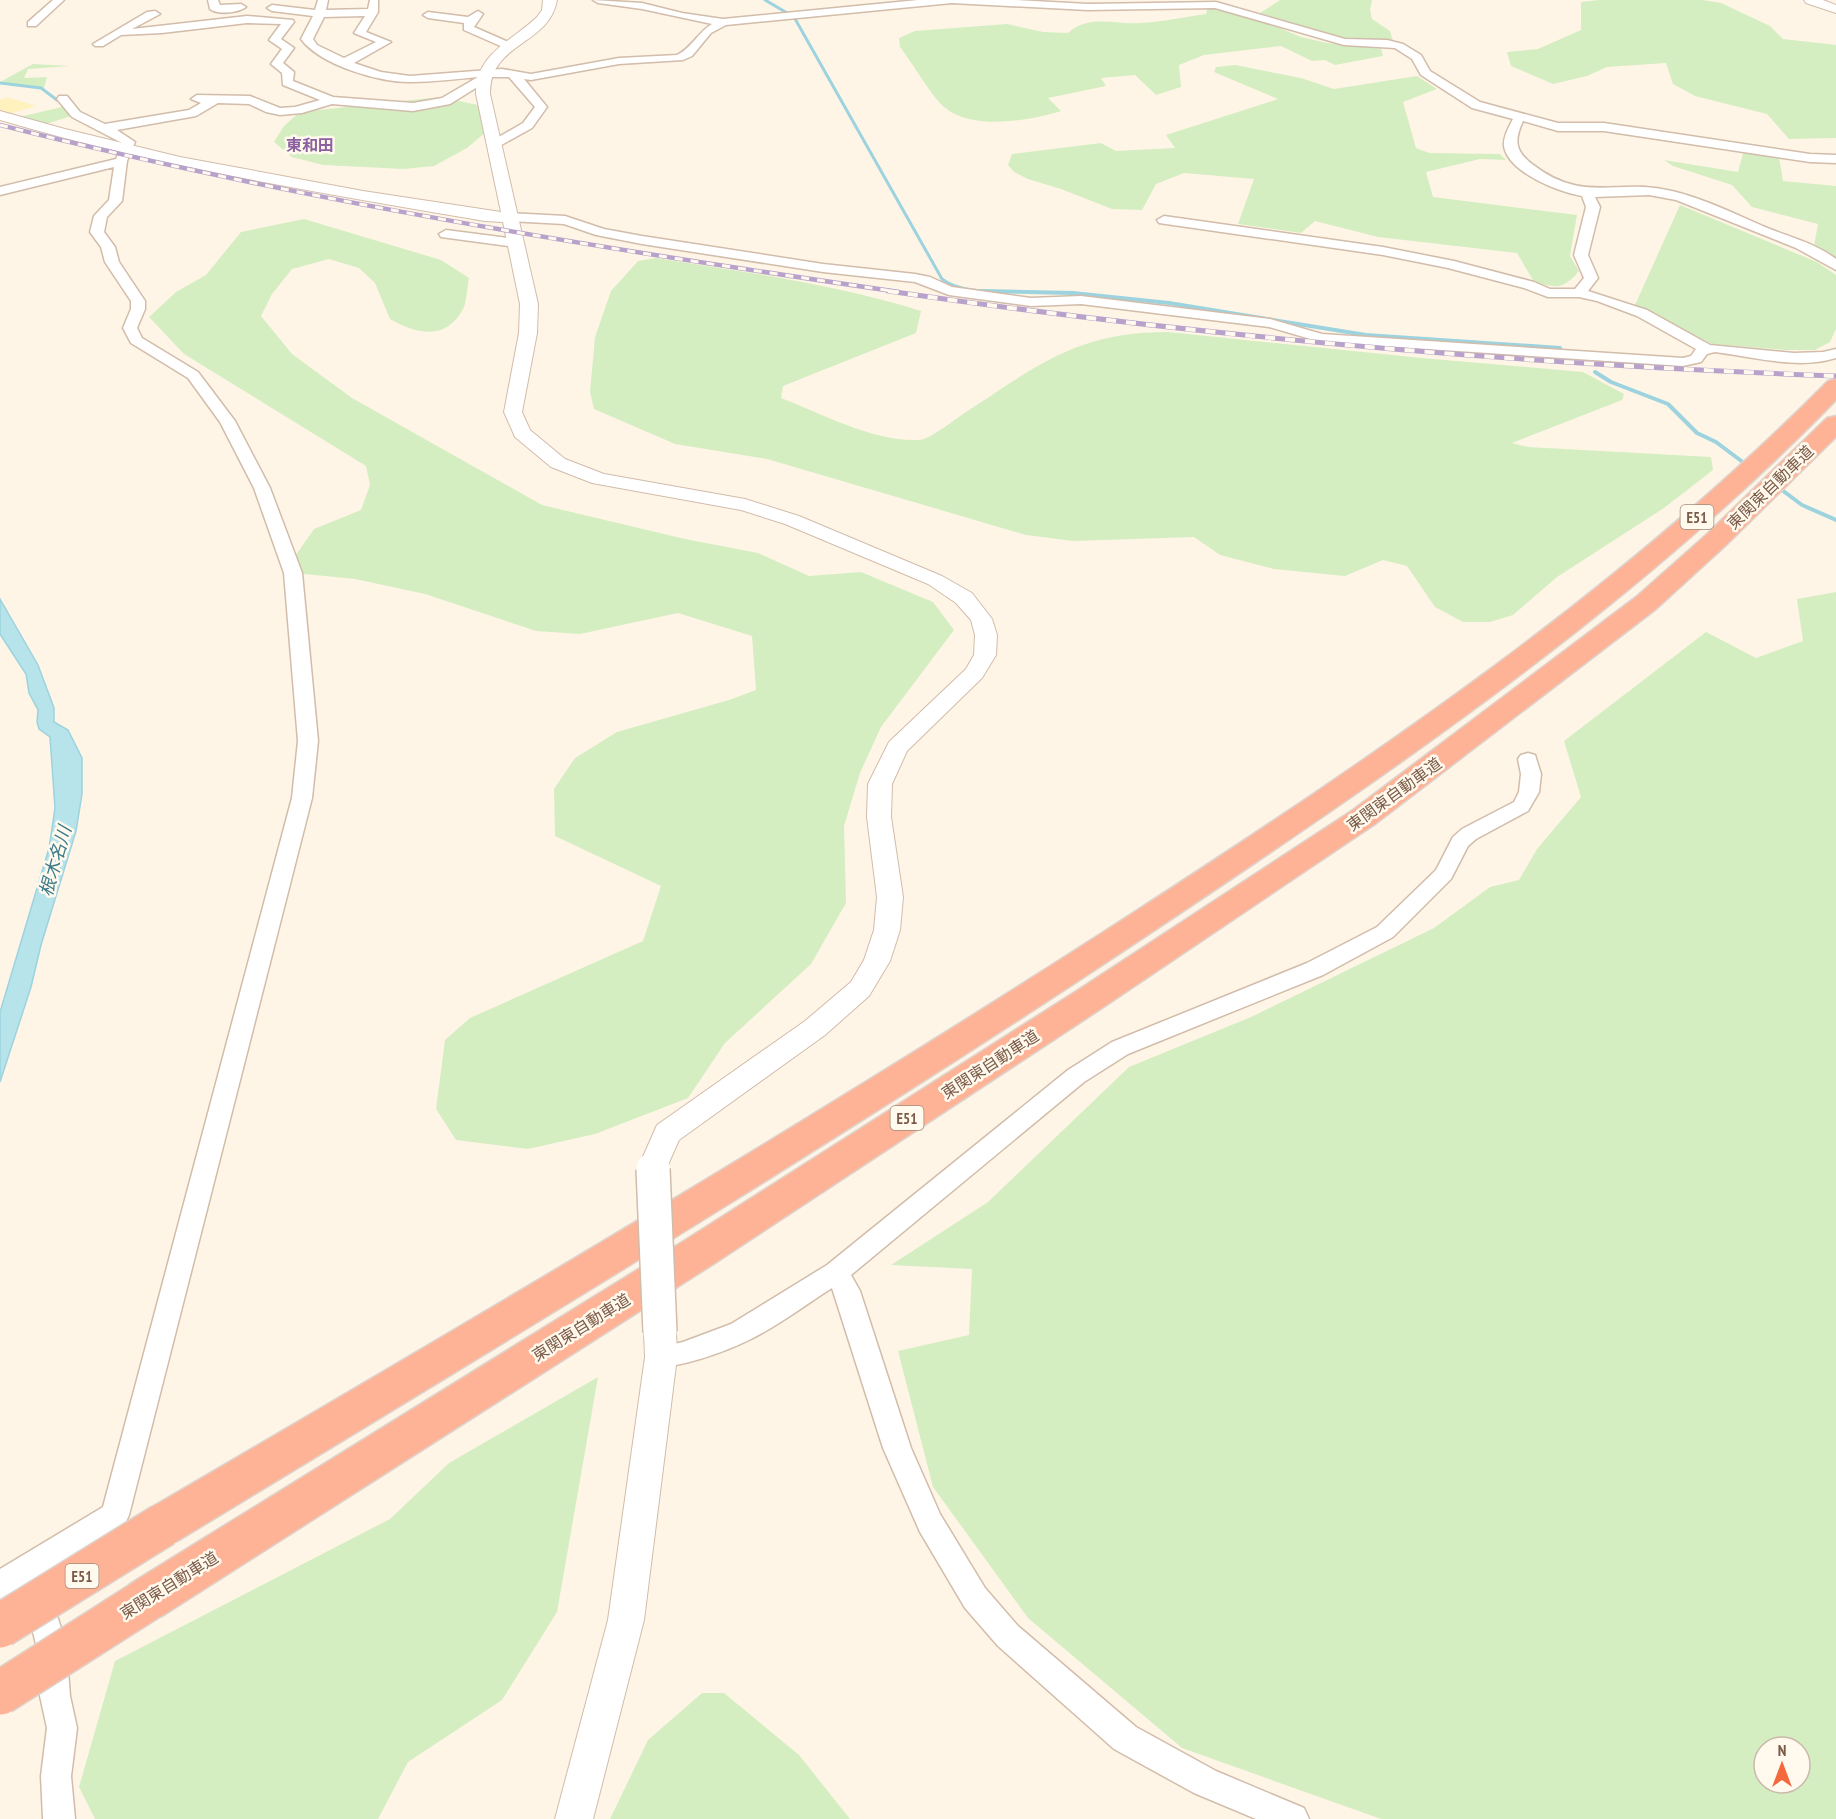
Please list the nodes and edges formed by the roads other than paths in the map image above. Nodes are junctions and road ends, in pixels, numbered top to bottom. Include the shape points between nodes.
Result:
1 (58, 0) edge
2 (213, 0) edge
3 (323, 0) edge
4 (550, 0) edge
5 (598, 0) edge
6 (1811, 0) edge
7 (935, 1) edge
8 (268, 4) edge
9 (373, 6) edge
10 (1836, 9) edge
11 (155, 14) dead end
12 (320, 14) junction
13 (428, 15) dead end
14 (723, 22) junction
15 (32, 24) dead end
16 (120, 32) junction
17 (99, 44) dead end
18 (509, 46) junction
19 (344, 63) junction
20 (512, 74) junction
21 (484, 76) junction
22 (307, 90) junction
23 (63, 99) dead end
24 (197, 99) dead end
25 (216, 99) junction
26 (288, 100) dead end
27 (331, 100) junction
28 (0, 115) edge
29 (1520, 116) junction
30 (105, 128) junction
31 (494, 145) junction
32 (124, 155) junction
33 (1836, 159) edge
34 (0, 191) edge
35 (1588, 194) junction
36 (509, 217) junction
37 (1164, 220) dead end
38 (446, 234) dead end
39 (516, 243) junction
40 (1836, 266) edge
41 (1579, 294) junction
42 (1707, 349) junction
43 (1836, 353) edge
44 (1836, 386) edge
45 (1836, 423) edge
46 (1528, 759) dead end
47 (836, 1272) junction
48 (661, 1344) junction
49 (12, 1578) edge
50 (0, 1626) edge
51 (0, 1693) edge
52 (59, 1819) edge
53 (574, 1819) edge
54 (1293, 1819) edge

1 - 15 street
2 - 8 street via 215,9
3 - 12 street
4 - 18 street via 547,16
5 - 14 street
6 - 10 street
7 - 14 street
7 - 29 street via 1088,7 1202,4 1233,8 1344,42 1399,46 1417,57 1425,73 1443,86 1476,105
8 - 12 street
9 - 12 street
9 - 19 street via 360,33 385,42
11 - 16 street
12 - 19 street via 307,39 313,47
13 - 18 street via 474,18 468,27
14 - 20 street via 707,31 688,54 679,58 619,61 531,77
16 - 17 street
16 - 22 street via 147,33 233,20 289,22 275,40 288,48 277,63 288,72 287,83
18 - 21 street via 499,53
19 - 21 street via 379,75 410,79
20 - 21 street
20 - 31 street via 541,107 537,117 520,131
21 - 27 street via 452,99 423,106
21 - 31 street via 483,94
22 - 26 street
22 - 27 street
23 - 30 street via 84,120
24 - 25 street
25 - 27 street via 258,102 270,110 284,111
25 - 30 street via 192,113
28 - 32 street
29 - 33 street via 1558,127 1604,128
29 - 35 street via 1508,144 1518,159 1553,184
30 - 32 street via 129,142
31 - 36 street
32 - 34 street
32 - 36 street
32 - 49 street via 115,201 101,216 97,232 138,301 130,328 136,340 193,375 226,421 261,488 293,573 308,741 302,798 115,1515
35 - 40 street via 1648,191 1684,198 1815,253
35 - 41 street via 1593,207 1581,255 1591,278
36 - 39 street
36 - 42 street via 565,220 642,240 925,280 949,291 1031,302 1075,299 1270,323 1321,338 1683,362 1696,360
37 - 41 street via 1383,251 1449,264 1548,293
38 - 39 street
39 - 48 street, bridge via 529,318 513,412 522,433 542,450 558,463 599,479 745,505 803,525 964,598 981,619 986,635 985,656 974,673 897,747 880,784 879,817 890,897 887,930 877,961 860,989 815,1028 667,1133 653,1168
41 - 42 street via 1626,305
42 - 43 street via 1803,358
44 - 50 highway, 東関東自動車道 / E51, bridge via 1706,510 1513,668 1429,730 1067,974 699,1204
45 - 51 highway, 東関東自動車道 / E51, bridge via 1646,603 1364,817 701,1251
46 - 47 street via 1529,792 1521,806 1468,834 1444,874 1386,932 1315,969 1120,1048 1076,1076
47 - 48 street via 740,1332 683,1353
47 - 54 street via 847,1291 897,1448 930,1523 975,1598 1024,1651 1125,1738 1205,1782
48 - 53 street via 626,1620
49 - 52 street via 35,1587 51,1644 54,1696 62,1728 56,1776

